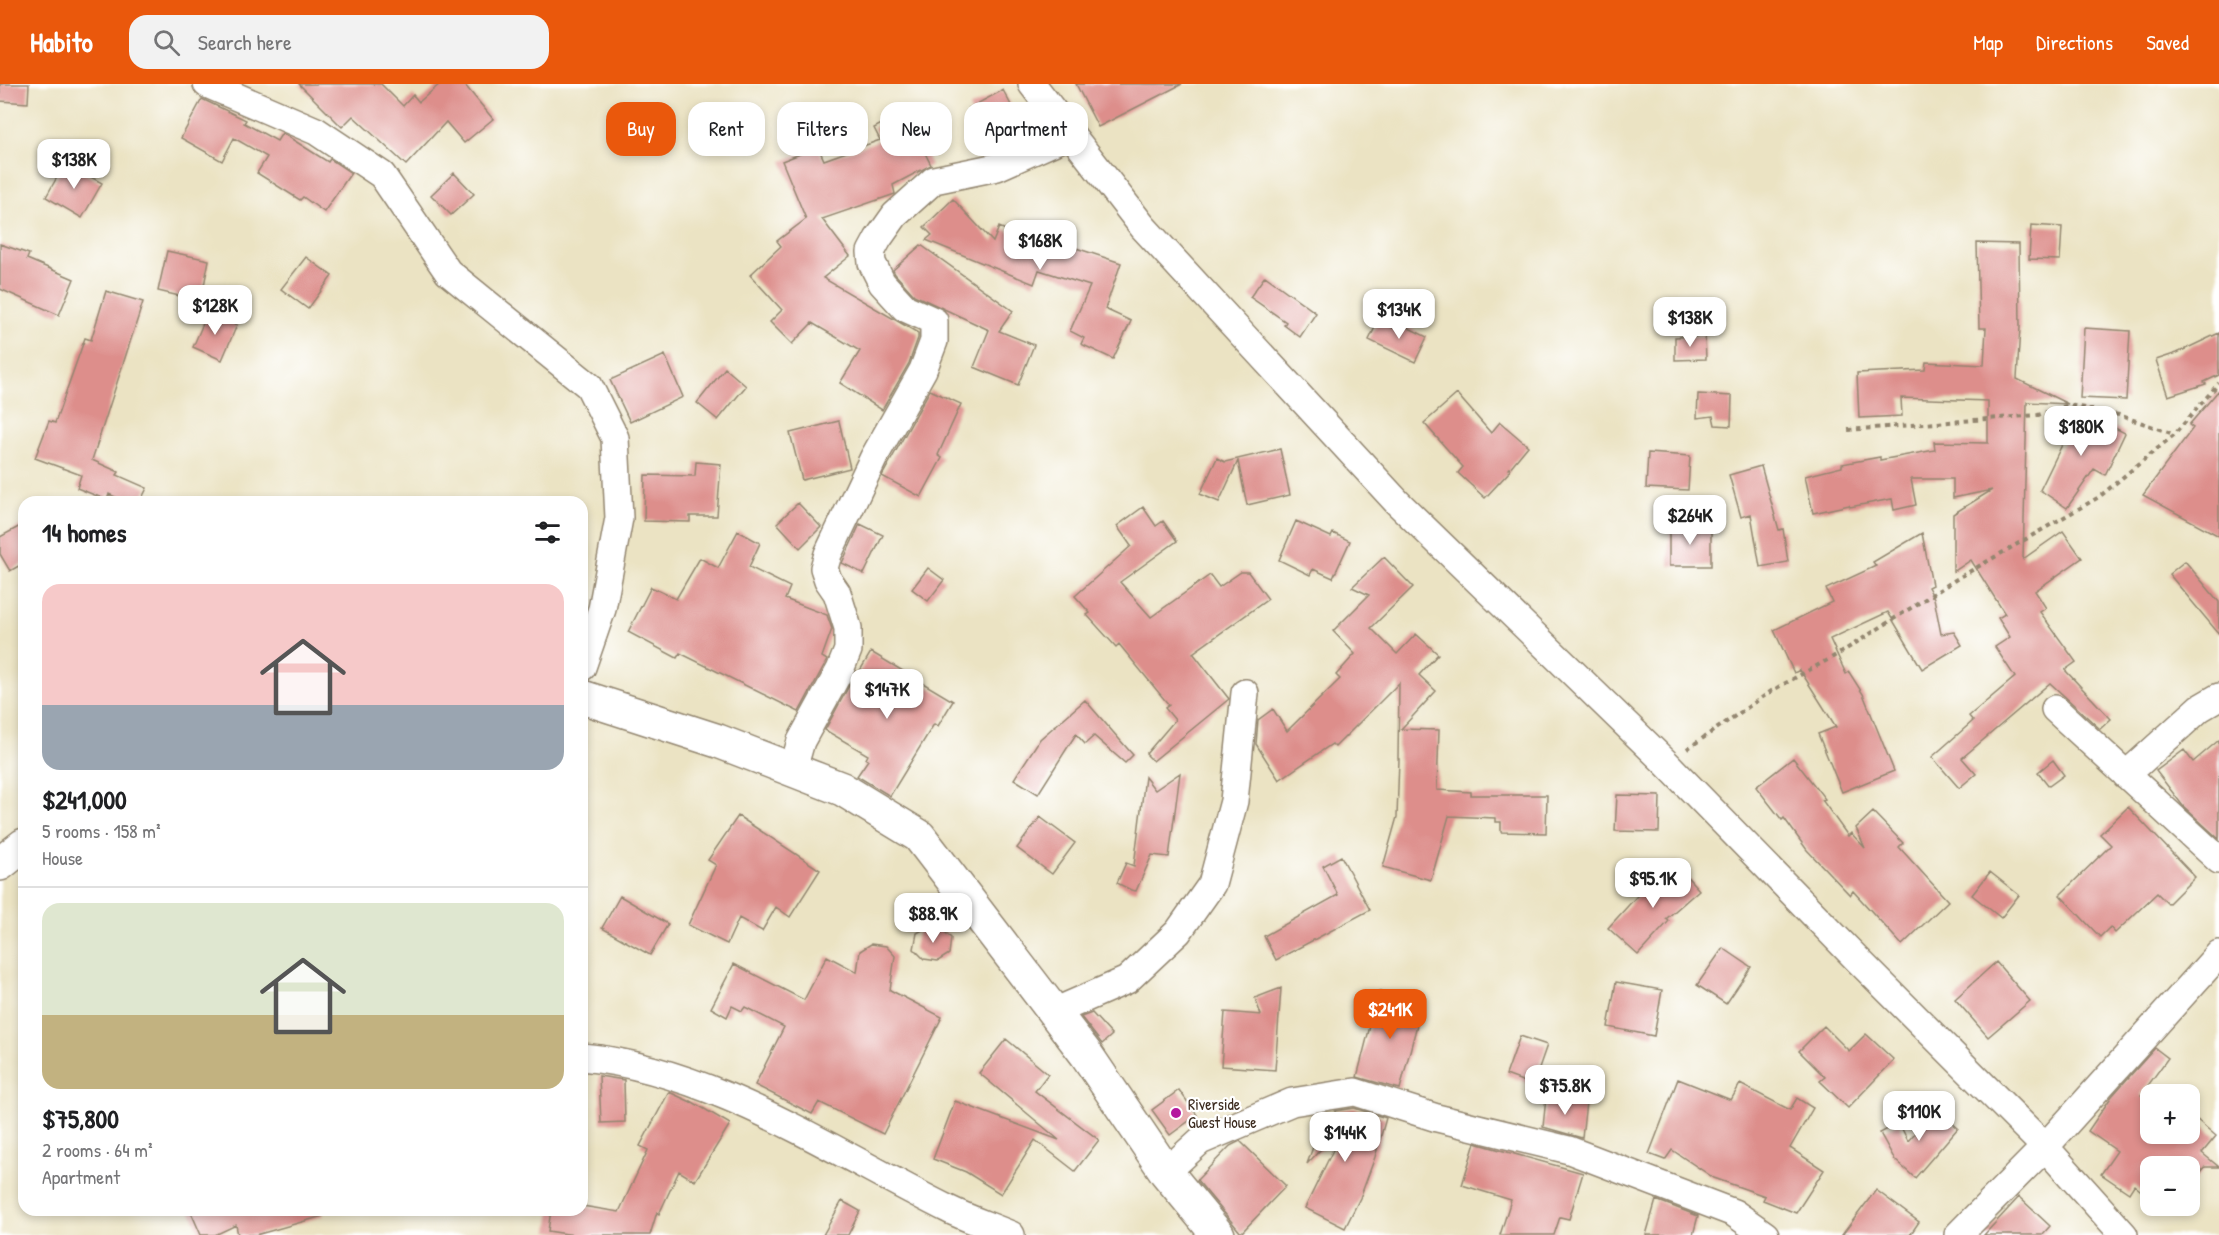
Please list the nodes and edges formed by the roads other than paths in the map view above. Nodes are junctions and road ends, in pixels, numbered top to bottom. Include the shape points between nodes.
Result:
1 (207, 84) edge
2 (1032, 84) edge
3 (1046, 102) edge
4 (1022, 156) edge
5 (1088, 156) edge
6 (588, 650) edge
7 (1245, 693) dead end
8 (2219, 697) edge
9 (588, 699) edge
10 (2055, 709) dead end
11 (793, 769) junction
12 (2126, 775) junction
13 (18, 850) edge
14 (2219, 860) edge
15 (0, 864) edge
16 (2219, 954) edge
17 (1054, 1012) junction
18 (588, 1058) edge
19 (2045, 1147) junction
20 (1166, 1172) junction
21 (1011, 1235) edge
22 (1218, 1235) edge
23 (1764, 1235) edge
24 (1958, 1235) edge
25 (2124, 1235) edge

1 - 6 street via 316,131 382,174 448,272 589,386 615,438 619,518 602,609
2 - 3 street
4 - 11 street via 997,167 934,180 895,215 871,252 882,283 905,308 934,321 934,341 923,370 874,457 828,554 824,568 837,592 848,628 848,650 801,741
5 - 19 street via 1143,226 1397,502 1666,763
7 - 17 street via 1234,801 1212,884 1178,932 1127,980
8 - 12 street via 2200,708
9 - 11 street
10 - 12 street
11 - 17 street via 842,789 919,836
12 - 14 street
13 - 15 street
16 - 19 street
17 - 20 street
18 - 21 street via 686,1080 815,1138 949,1210
19 - 24 street
19 - 25 street
20 - 22 street
20 - 23 street via 1200,1141 1292,1102 1355,1092 1437,1118 1569,1150 1734,1213

